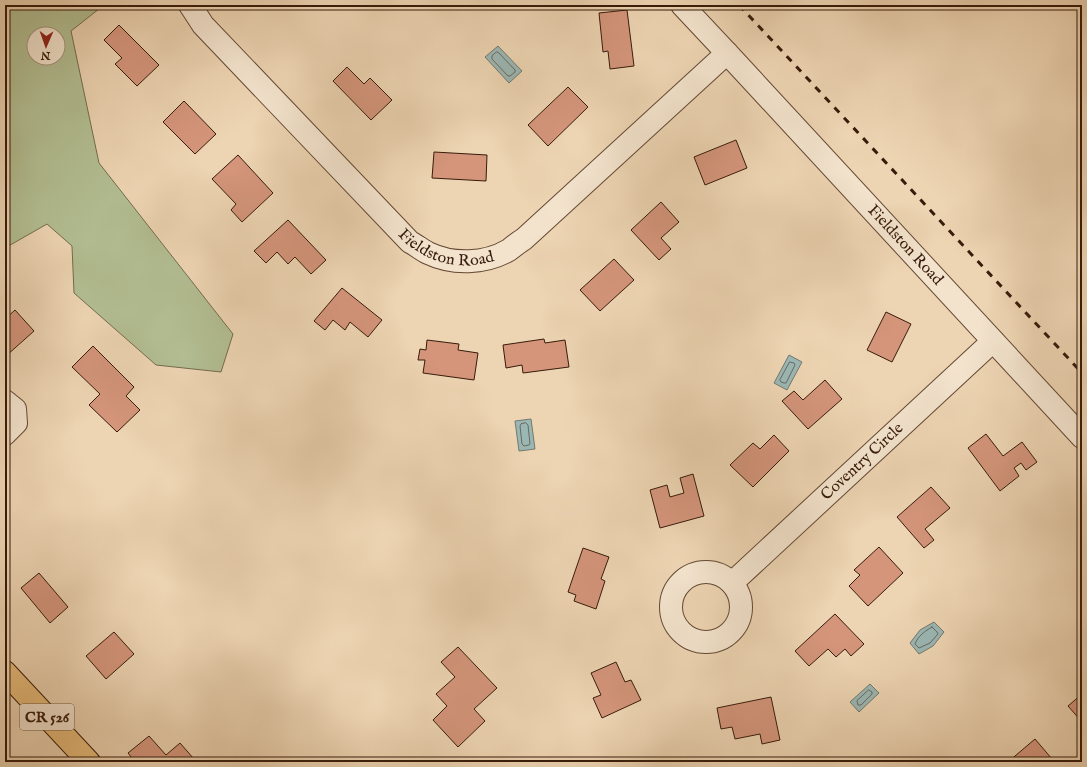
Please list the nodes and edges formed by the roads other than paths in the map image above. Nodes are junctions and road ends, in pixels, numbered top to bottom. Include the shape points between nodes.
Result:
1 (190, 5) edge
2 (682, 5) edge
3 (727, 53) junction
4 (993, 341) junction
5 (5, 401) edge
6 (5, 434) edge
7 (1082, 437) edge
8 (732, 583) dead end
9 (5, 672) edge
10 (89, 762) edge

1 - 3 street, Fieldston Road via 203,25 410,242 428,253 448,260 469,262 491,258 524,239
2 - 3 street, Fieldston Road
3 - 4 street, Fieldston Road
4 - 7 street, Fieldston Road
4 - 8 street, Coventry Circle
5 - 6 street via 15,409 16,423
9 - 10 main road, CR 526

